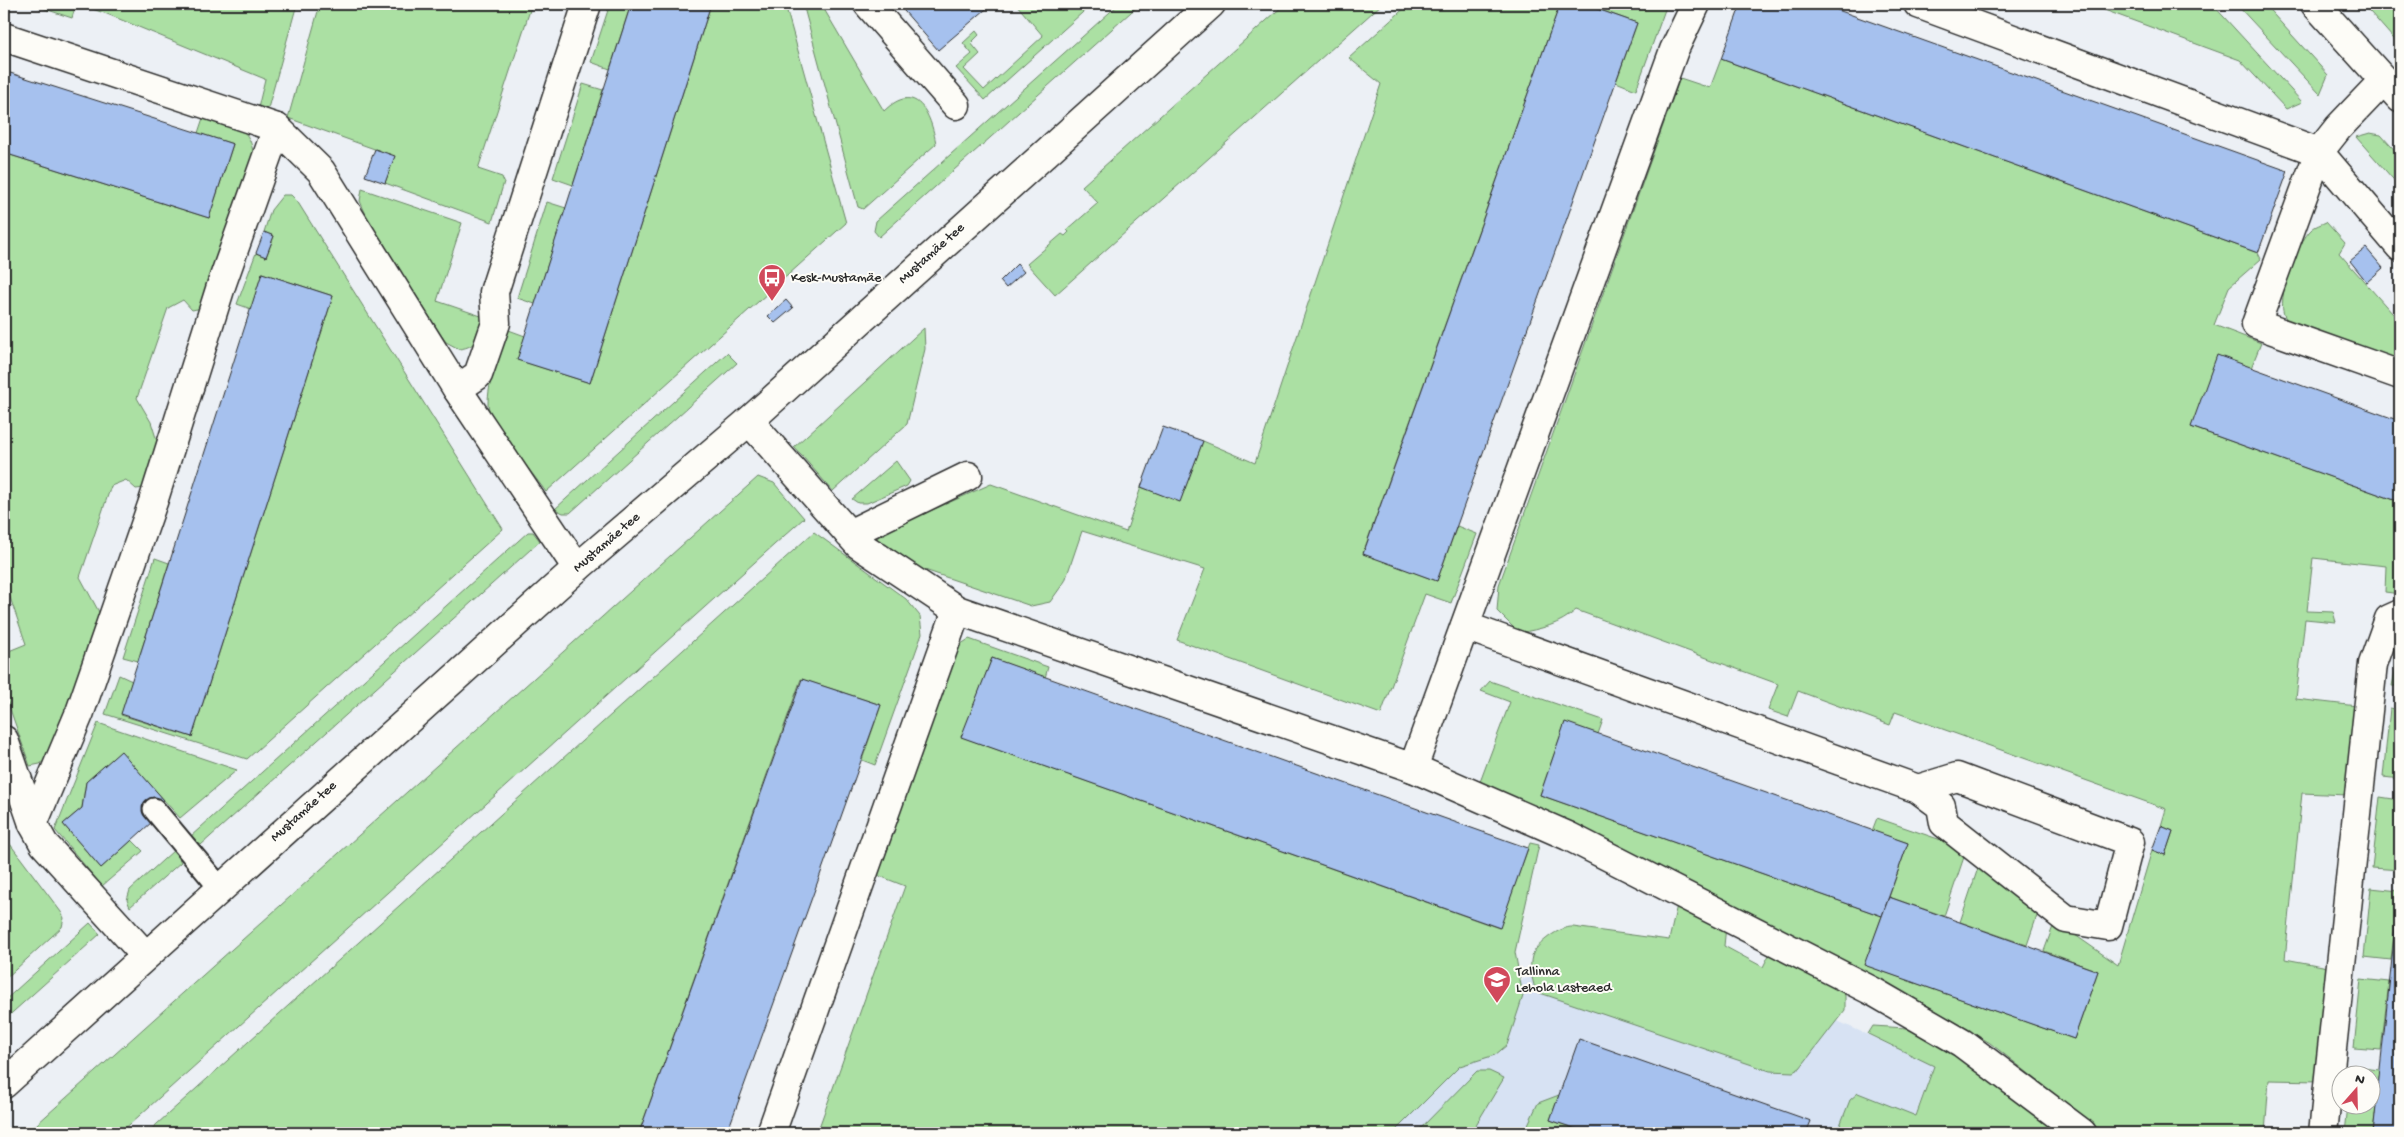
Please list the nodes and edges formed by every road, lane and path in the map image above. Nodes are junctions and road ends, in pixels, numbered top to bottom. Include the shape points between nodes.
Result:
1 (587, 4) edge
2 (868, 4) edge
3 (1212, 4) edge
4 (1696, 4) edge
5 (1918, 4) edge
6 (2315, 4) edge
7 (4, 37) edge
8 (2392, 89) edge
9 (956, 105) dead end
10 (277, 128) junction
11 (2319, 152) junction
12 (2400, 247) edge
13 (2400, 375) edge
14 (457, 389) junction
15 (749, 421) junction
16 (968, 476) dead end
17 (849, 534) junction
18 (577, 568) junction
19 (957, 610) junction
20 (2400, 614) edge
21 (1465, 626) junction
22 (4, 740) edge
23 (1414, 768) junction
24 (1918, 789) junction
25 (154, 809) dead end
26 (33, 824) junction
27 (220, 888) junction
28 (145, 955) junction
29 (4, 1084) edge
30 (772, 1133) edge
31 (2082, 1133) edge
32 (2324, 1133) edge

1 - 14 street via 494,292 496,323 478,375
2 - 9 street
3 - 15 street, Mustamäe tee
4 - 21 street via 1674,50
5 - 11 street
6 - 8 street
7 - 10 street
8 - 11 street via 2338,128
10 - 14 street via 321,171
10 - 26 street via 222,283 153,502 80,712
11 - 12 street
11 - 13 street via 2256,324
14 - 18 street
15 - 17 street
15 - 18 street, Mustamäe tee
16 - 17 street
17 - 19 street via 858,544
18 - 27 street, Mustamäe tee
19 - 23 street
19 - 30 street
20 - 32 street via 2389,619 2373,664
21 - 23 street
21 - 24 street
22 - 26 street
23 - 31 street via 1568,836 1874,992 1962,1043
24 - 24 street via 1957,777 2130,842 2108,926 2066,919 1944,823 1941,806
25 - 27 lane
26 - 28 street via 51,852
27 - 28 street, Mustamäe tee
28 - 29 street, Mustamäe tee

